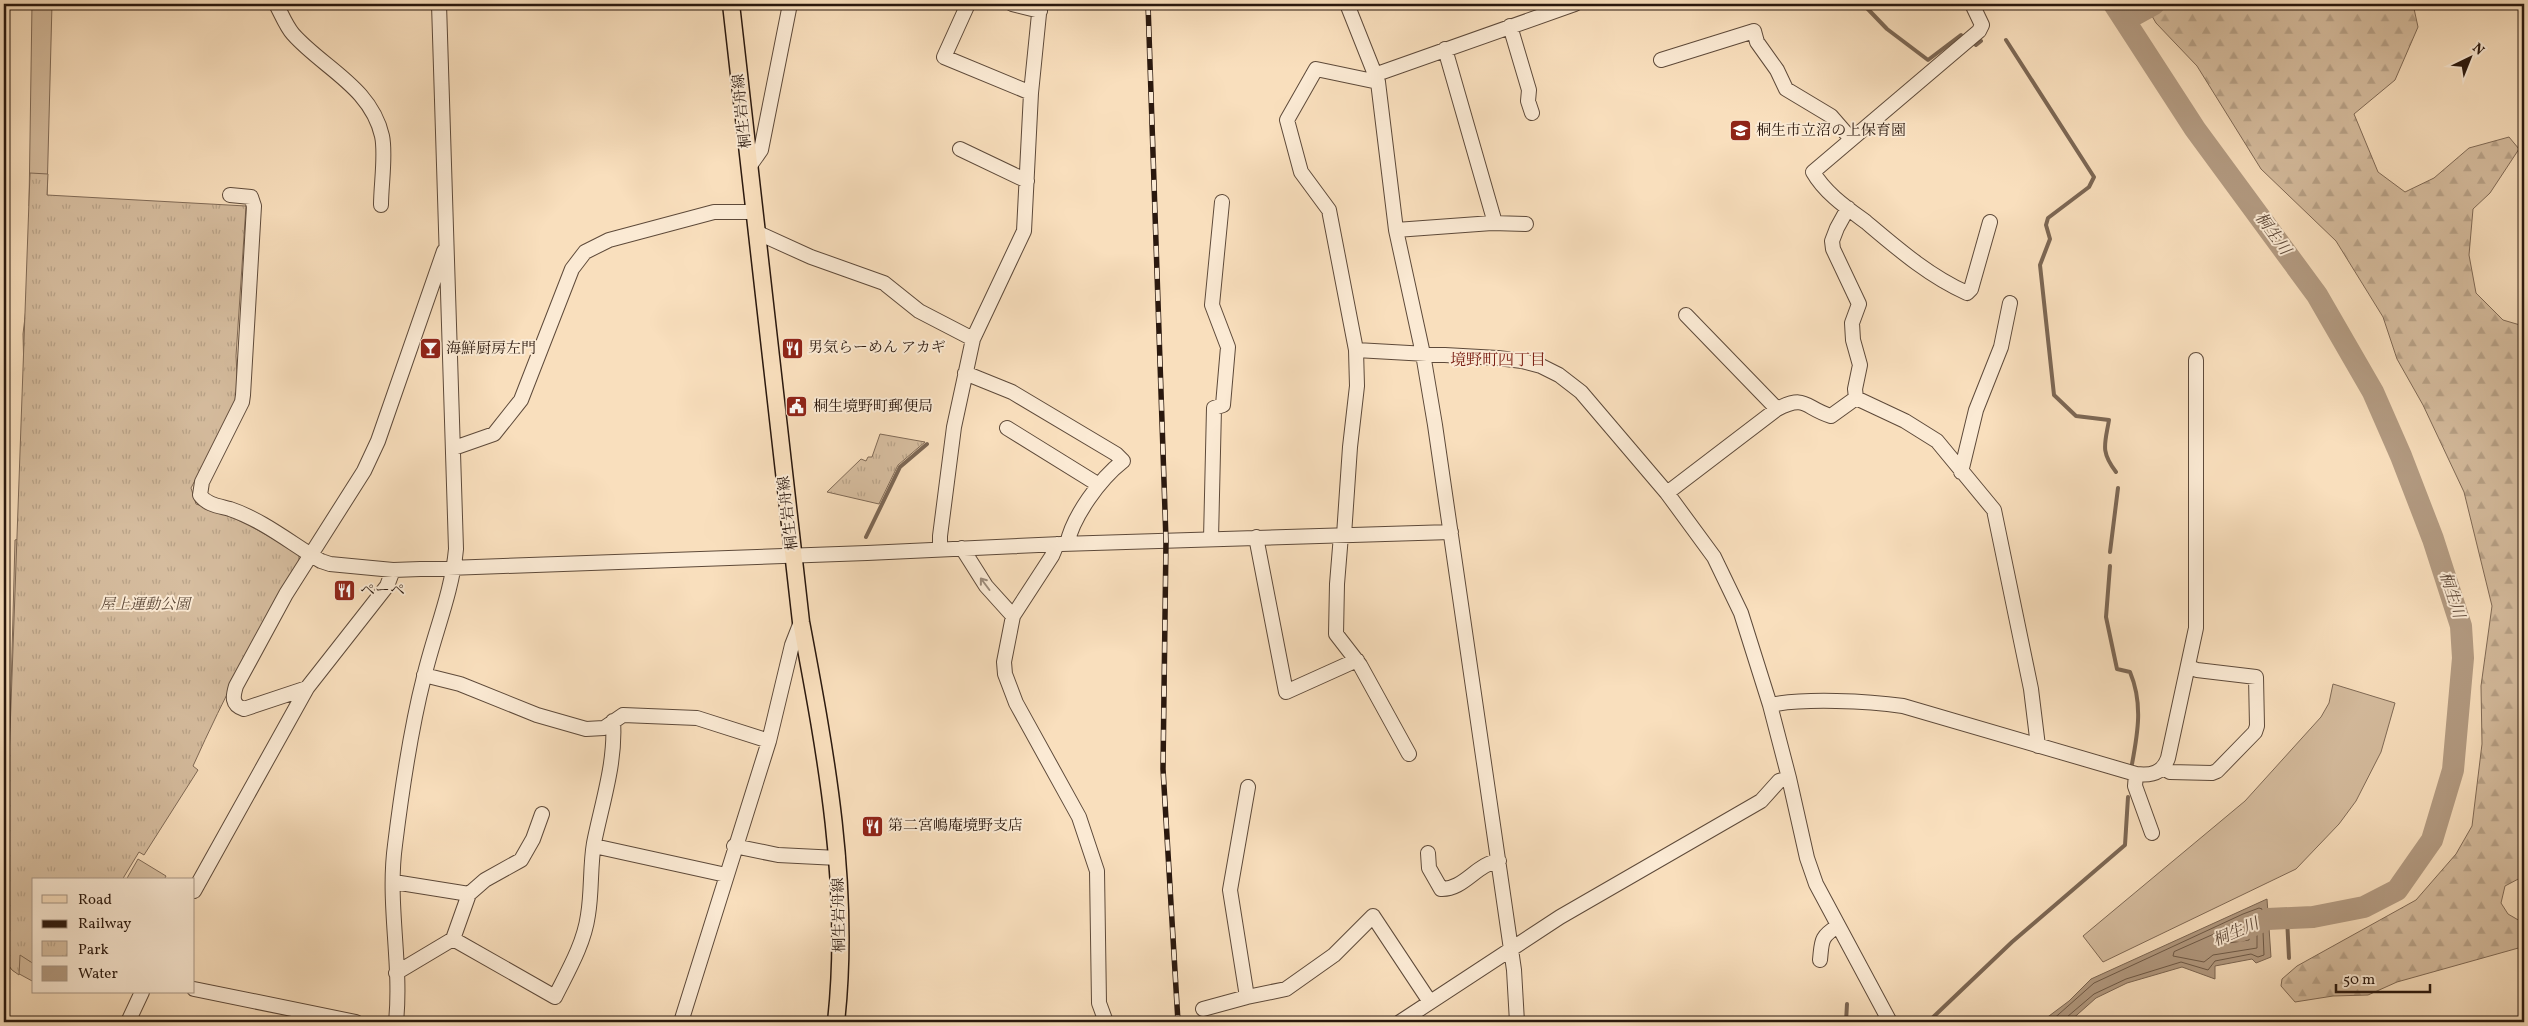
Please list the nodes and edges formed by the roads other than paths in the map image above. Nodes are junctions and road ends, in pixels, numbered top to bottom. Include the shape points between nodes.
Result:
1 (276, 4) edge
2 (440, 4) edge
3 (730, 4) edge
4 (790, 4) edge
5 (968, 4) edge
6 (1012, 4) edge
7 (1347, 4) edge
8 (1575, 4) edge
9 (1972, 4) edge
10 (1040, 7) edge
11 (1510, 26) junction
12 (1445, 49) junction
13 (1661, 60) dead end
14 (1378, 78) junction
15 (1031, 93) junction
16 (1532, 113) dead end
17 (1851, 139) junction
18 (960, 149) dead end
19 (749, 166) junction
20 (1027, 181) junction
21 (230, 195) dead end
22 (1222, 202) dead end
23 (381, 204) dead end
24 (1848, 208) junction
25 (753, 212) junction
26 (1990, 222) dead end
27 (1495, 223) junction
28 (1526, 224) dead end
29 (1396, 230) junction
30 (756, 232) junction
31 (446, 246) junction
32 (2010, 303) dead end
33 (1686, 315) dead end
34 (973, 339) junction
35 (1356, 350) junction
36 (1423, 354) junction
37 (2196, 360) dead end
38 (965, 373) junction
39 (1856, 398) junction
40 (1777, 409) junction
41 (1007, 428) dead end
42 (454, 448) junction
43 (1961, 472) junction
44 (1099, 485) junction
45 (1667, 493) junction
46 (1451, 532) junction
47 (1342, 535) junction
48 (1256, 537) junction
49 (1211, 539) junction
50 (1062, 544) junction
51 (962, 548) junction
52 (940, 549) junction
53 (794, 554) junction
54 (310, 555) junction
55 (454, 568) junction
56 (393, 570) junction
57 (1013, 616) junction
58 (801, 622) junction
59 (1357, 660) junction
60 (2189, 667) junction
61 (424, 675) junction
62 (307, 688) junction
63 (1770, 706) junction
64 (613, 721) junction
65 (769, 741) junction
66 (2038, 746) junction
67 (1410, 754) dead end
68 (2163, 768) junction
69 (2136, 774) junction
70 (1789, 778) junction
71 (1248, 787) dead end
72 (542, 814) dead end
73 (2152, 832) dead end
74 (594, 846) junction
75 (734, 846) junction
76 (1428, 853) dead end
77 (838, 858) junction
78 (1499, 861) junction
79 (726, 875) junction
80 (394, 882) junction
81 (195, 889) edge
82 (469, 894) junction
83 (1838, 926) junction
84 (453, 938) junction
85 (1511, 950) junction
86 (1820, 960) dead end
87 (396, 973) junction
88 (195, 989) edge
89 (141, 994) edge
90 (1247, 997) junction
91 (1430, 1002) junction
92 (687, 1008) junction
93 (1203, 1008) dead end
94 (128, 1022) edge
95 (356, 1022) edge
96 (396, 1022) edge
97 (681, 1022) edge
98 (687, 1022) edge
99 (836, 1022) edge
100 (1106, 1022) edge
101 (1400, 1022) edge
102 (1517, 1022) edge
103 (1890, 1022) edge

1 - 23 street via 292,33 346,79 377,121 382,138
2 - 31 street
3 - 19 main road, 桐生岩舟線
4 - 19 street via 761,150
5 - 15 street via 944,57
6 - 10 street
7 - 14 street
8 - 11 street
9 - 17 street via 1982,25 1979,32
10 - 15 street
11 - 12 street
11 - 16 street via 1529,90
12 - 14 street
12 - 27 street
13 - 17 street via 1754,31 1757,42 1786,89 1831,116
14 - 29 street
14 - 35 street via 1316,69 1287,120 1301,172 1329,210
15 - 20 street
17 - 24 street via 1813,172 1827,190
18 - 20 street
19 - 25 main road, 桐生岩舟線
20 - 34 street via 1024,231
21 - 54 street via 251,197 254,206 243,395 202,482 200,495 209,503 260,523
22 - 49 street via 1212,305 1228,348 1223,405 1214,408
24 - 26 street via 1941,281 1967,293 1972,289
24 - 39 street via 1832,241 1859,304 1852,322 1860,365
25 - 30 main road, 桐生岩舟線
25 - 42 street via 714,212 609,240 585,252 572,269 521,400 494,434
27 - 28 street
27 - 29 street
29 - 36 street
30 - 34 street via 811,258 884,283 919,311
30 - 53 main road, 桐生岩舟線
31 - 42 street
31 - 54 street via 378,441 364,471
32 - 43 street via 2001,347 1976,410
33 - 40 street
34 - 38 street
35 - 36 street
35 - 47 street via 1357,386
36 - 45 street via 1522,360 1558,375 1581,392
36 - 46 street
37 - 60 street via 2196,628
38 - 44 street via 1012,392 1116,454 1122,462
38 - 52 street via 954,427
39 - 40 street via 1831,416 1799,401
39 - 43 street via 1906,421 1937,441
40 - 45 street
41 - 44 street
42 - 55 street
43 - 66 street via 1994,510 2031,689
44 - 50 street
45 - 63 street via 1714,557 1741,613
46 - 47 street
46 - 78 street
47 - 48 street
47 - 59 street via 1336,634
48 - 49 street
48 - 59 street via 1286,692
49 - 50 street
50 - 51 street
50 - 57 street
51 - 52 street
57 -> 51 street via 986,586
52 - 53 street
53 - 55 street
53 - 58 main road, 桐生岩舟線
54 - 56 street via 330,564
54 - 62 street via 264,633 236,686 233,699 244,709
55 - 56 street
55 - 61 street
56 - 62 street via 386,586
57 - 100 street via 1004,662 1011,691 1078,816 1097,871 1099,1003
58 - 65 street via 792,645
58 - 77 main road, 桐生岩舟線 via 821,720
59 - 67 street
60 - 68 street
60 - 68 street via 2256,677 2257,726 2255,732 2212,773 2170,772
61 - 64 street via 460,684 537,715 586,729 599,729
61 - 80 street via 406,763 394,848
62 - 81 street
63 - 66 street via 1874,702 1898,705
63 - 70 street
64 - 65 street via 624,715 697,718
64 - 74 street via 609,772
65 - 75 street
66 - 69 street
68 - 69 street via 2153,774
69 - 73 street via 2135,786
70 - 83 street via 1807,858 1816,884
70 - 85 street via 1779,781 1761,800 1560,917
71 - 90 street via 1230,890
72 - 82 street via 521,860 485,880
74 - 79 street
74 - 84 street via 588,915 582,939 555,997
75 - 77 street via 778,855
75 - 79 street
76 - 78 street via 1428,868 1441,889 1454,887 1490,863
77 - 99 main road, 桐生岩舟線 via 841,960
78 - 85 street
79 - 92 street
80 - 82 street
80 - 87 street via 392,913
82 - 84 street
83 - 86 street via 1824,936
83 - 103 street
84 - 87 street
85 - 91 street
85 - 102 street
87 - 96 street
88 - 95 street
89 - 94 street
90 - 91 street via 1286,990 1334,956 1374,916
90 - 93 street
91 - 101 street
92 - 97 street
92 - 98 street

